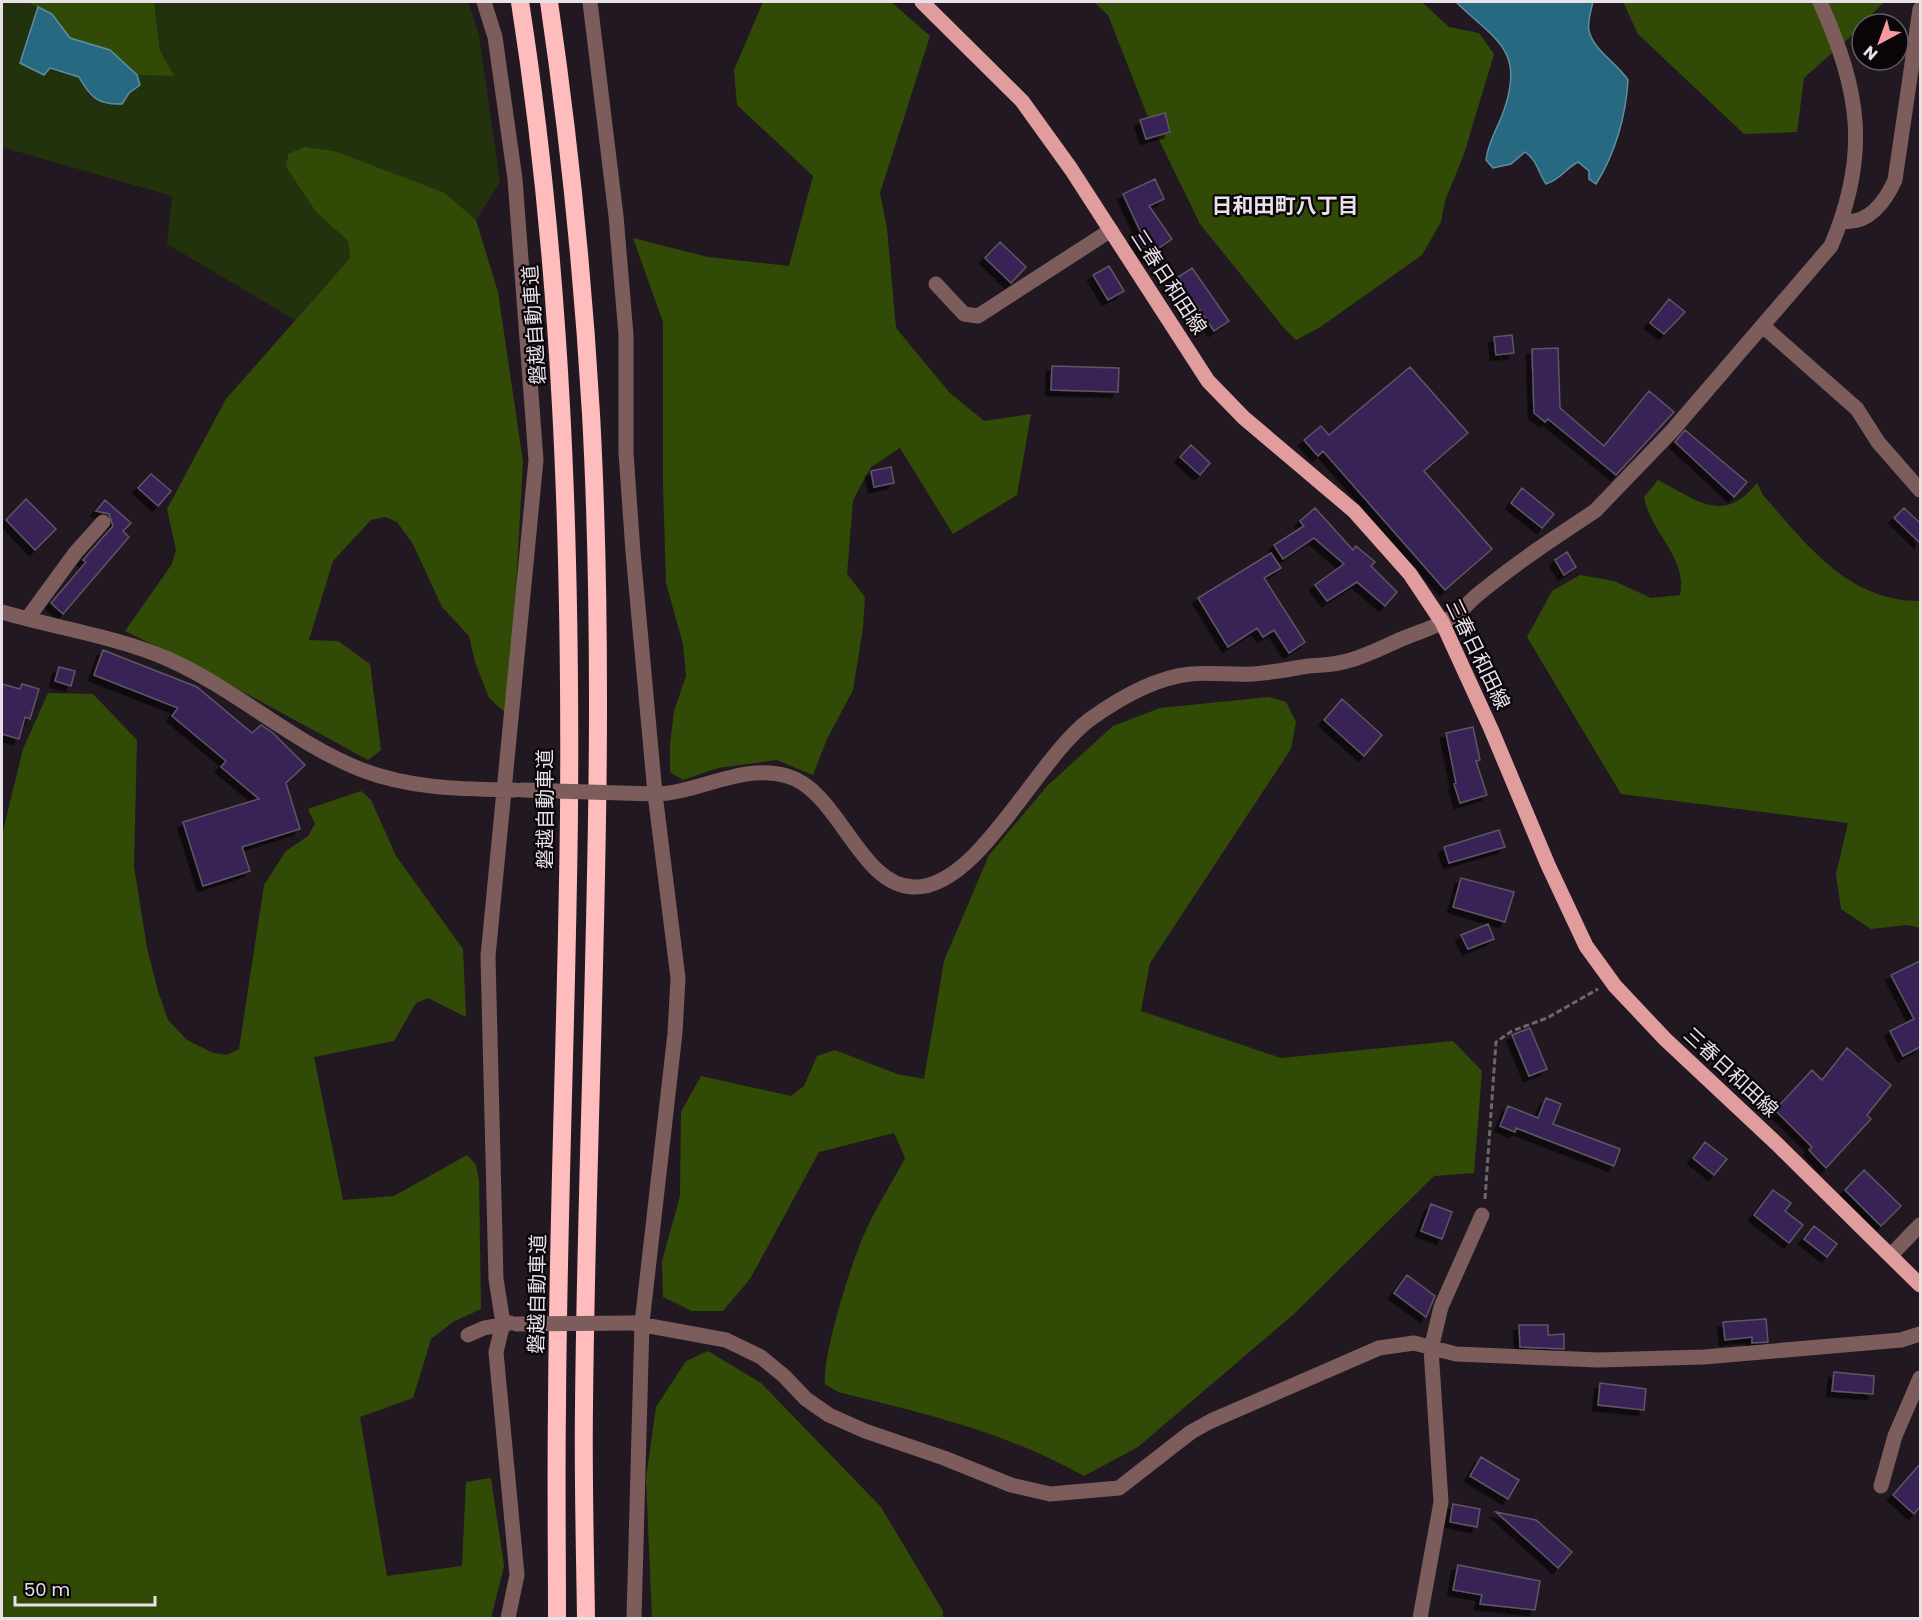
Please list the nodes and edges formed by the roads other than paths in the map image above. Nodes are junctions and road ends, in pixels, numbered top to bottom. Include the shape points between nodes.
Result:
1 (484, 2) edge
2 (520, 2) edge
3 (549, 2) edge
4 (590, 2) edge
5 (922, 2) edge
6 (1820, 2) edge
7 (1920, 9) edge
8 (1842, 221) junction
9 (1111, 230) junction
10 (936, 284) dead end
11 (1764, 327) junction
12 (1920, 490) edge
13 (103, 522) dead end
14 (2, 612) edge
15 (27, 619) junction
16 (1442, 622) junction
17 (506, 790) junction
18 (655, 794) junction
19 (1482, 1215) road end
20 (1920, 1225) edge
21 (1890, 1255) junction
22 (1920, 1285) edge
23 (509, 1323) junction
24 (637, 1323) junction
25 (468, 1335) dead end
26 (1918, 1340) edge
27 (1431, 1349) junction
28 (1920, 1378) edge
29 (1881, 1486) dead end
30 (508, 1618) edge
31 (557, 1618) edge
32 (585, 1618) edge
33 (634, 1618) edge
34 (1419, 1618) edge

1 - 17 street via 495,38 515,179 536,460
2 - 31 highway, 磐越自動車道 via 552,253 565,480 569,810 557,1406
3 - 32 highway via 579,244 594,485 597,806 584,1406
4 - 18 street via 626,335 626,453
5 - 9 main road, 三春日和田線 via 1022,101
6 - 8 street via 1844,61 1858,132 1855,167
7 - 8 street via 1895,180 1874,211 1852,223
8 - 11 street via 1831,246
9 - 10 street via 978,316 964,314
9 - 16 main road, 三春日和田線 via 1208,381 1354,511 1410,574
11 - 12 street via 1857,409 1878,442
11 - 16 street via 1594,511
13 - 15 street
14 - 15 street
15 - 17 street via 167,659 362,770 448,790
16 - 18 street via 1343,662 1253,674 1190,674 1135,692 1088,720 1069,738 980,850 962,868 932,885 913,888 877,870 828,806 805,784 788,776 766,772 740,775 691,790
16 - 21 main road, 三春日和田線 via 1548,865 1587,946 1611,980 1659,1033
17 - 18 street, bridge
17 - 23 street via 488,956 488,1017 496,1279
18 - 24 street via 678,978 674,1045
19 - 27 street via 1441,1307
20 - 21 street
21 - 22 main road, 三春日和田線
23 - 24 street, bridge
23 - 25 street
23 - 30 street via 496,1352 517,1575
24 - 27 street via 726,1340 761,1357 829,1415 1011,1485 1050,1494 1119,1488 1191,1432 1379,1348 1414,1343
24 - 33 street
26 - 27 street via 1704,1357 1598,1360 1456,1354
27 - 34 street via 1441,1502
28 - 29 street via 1895,1436

